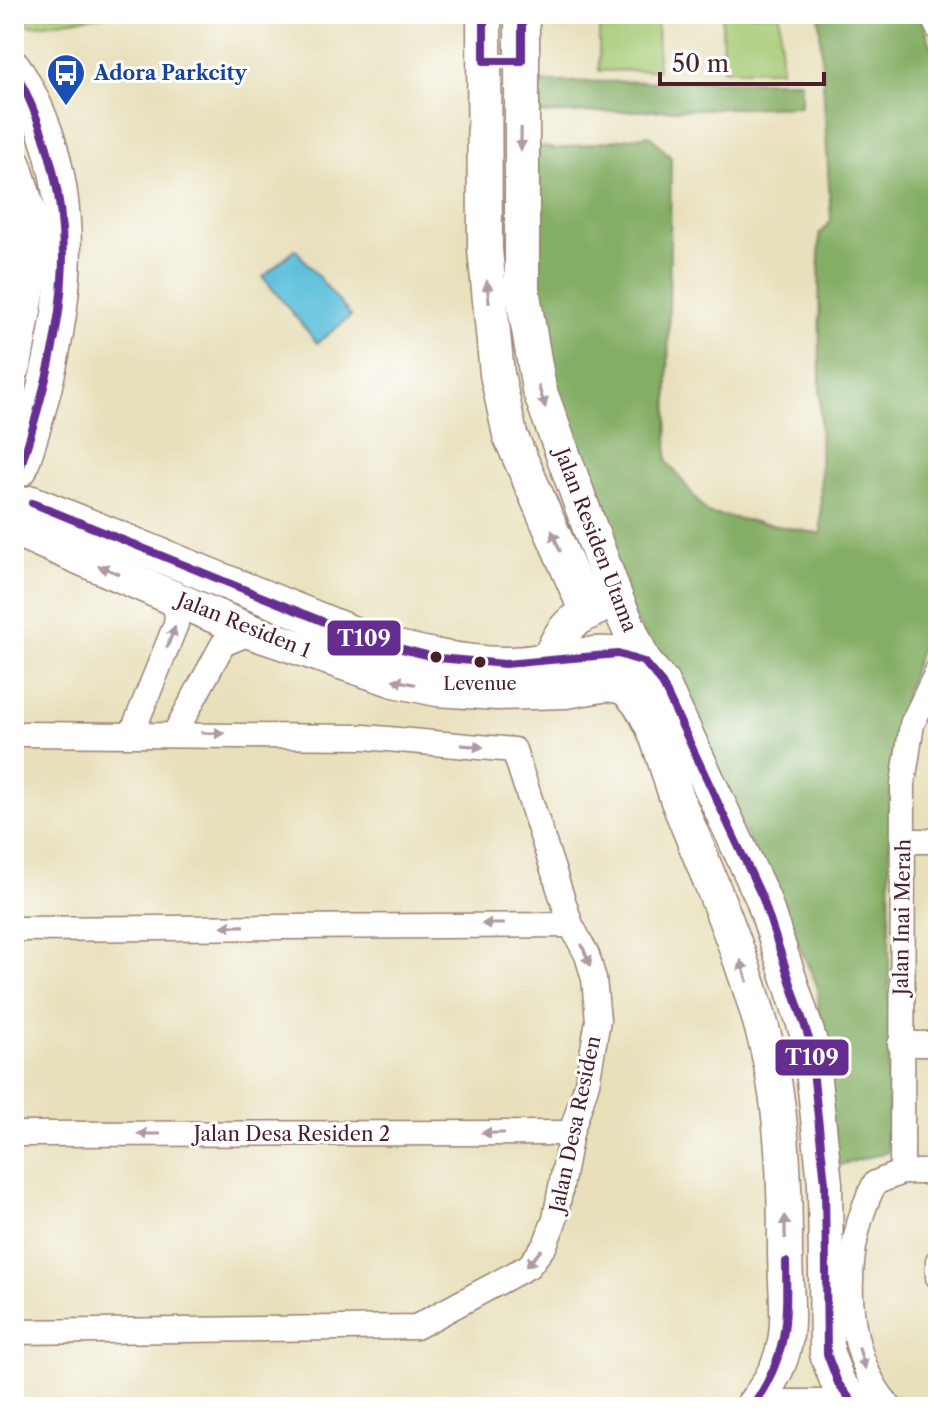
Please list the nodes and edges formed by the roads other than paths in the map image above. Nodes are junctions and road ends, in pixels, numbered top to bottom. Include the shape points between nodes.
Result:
1 (484, 14) edge
2 (522, 14) edge
3 (931, 14) edge
4 (938, 28) edge
5 (14, 68) edge
6 (14, 165) edge
7 (14, 365) edge
8 (17, 467) edge
9 (20, 520) edge
10 (165, 593) junction
11 (602, 606) junction
12 (252, 632) junction
13 (938, 670) edge
14 (634, 674) junction
15 (557, 677) junction
16 (132, 733) junction
17 (175, 733) junction
18 (23, 734) dead end
19 (659, 744) junction
20 (903, 841) junction
21 (938, 841) edge
22 (571, 925) junction
23 (21, 929) dead end
24 (900, 1044) junction
25 (938, 1044) edge
26 (571, 1133) junction
27 (20, 1134) edge
28 (902, 1172) junction
29 (938, 1172) edge
30 (938, 1261) edge
31 (938, 1277) edge
32 (22, 1332) edge
33 (752, 1407) edge
34 (781, 1407) edge
35 (822, 1407) edge
36 (856, 1407) edge
37 (890, 1407) edge

11 -> 1 street, Jalan Residen Utama via 510,435 497,374 485,249
2 -> 11 street, Jalan Residen Utama via 522,289 539,389
3 - 4 street
5 - 8 street via 50,138 65,224 62,293 50,362
6 - 7 street via 33,226
8 - 9 street via 32,490
10 -> 9 street, Jalan Residen 1
9 - 15 street, Jalan Residen 1 via 371,641
10 - 12 street, Jalan Residen 1
16 -> 10 street via 176,624 177,611
11 - 14 street, Jalan Residen Utama
11 - 15 street via 567,624 558,636
15 -> 12 street, Jalan Residen 1 via 497,693 437,689 381,676
12 - 17 street via 223,644
13 - 20 street, Jalan Inai Merah via 919,704 906,751
14 - 15 street, Jalan Residen 1 via 618,654
14 - 19 street, Jalan Residen Utama
14 - 36 street, Jalan Residen Utama via 662,683 763,899 810,1042 825,1183 827,1354 838,1383
15 - 19 street via 608,704
16 - 17 street, Jalan Desa Residen
16 - 18 street, Jalan Desa Residen
17 -> 22 street, Jalan Desa Residen via 364,737 514,750
33 -> 19 street, Jalan Residen Utama via 780,1366 786,1339 784,1175 767,1049 737,948
20 - 21 street
20 - 24 street, Jalan Inai Merah
22 -> 23 street
22 -> 26 street, Jalan Desa Residen via 594,979 598,1020 582,1107
24 - 25 street
24 - 28 street, Jalan Inai Merah
26 -> 27 street, Jalan Desa Residen 2
26 -> 32 street, Jalan Desa Residen via 555,1219 529,1266 416,1327
28 - 29 street
28 -> 37 street via 875,1183 857,1226 853,1261 857,1342 877,1392
30 - 31 street
34 - 35 street

